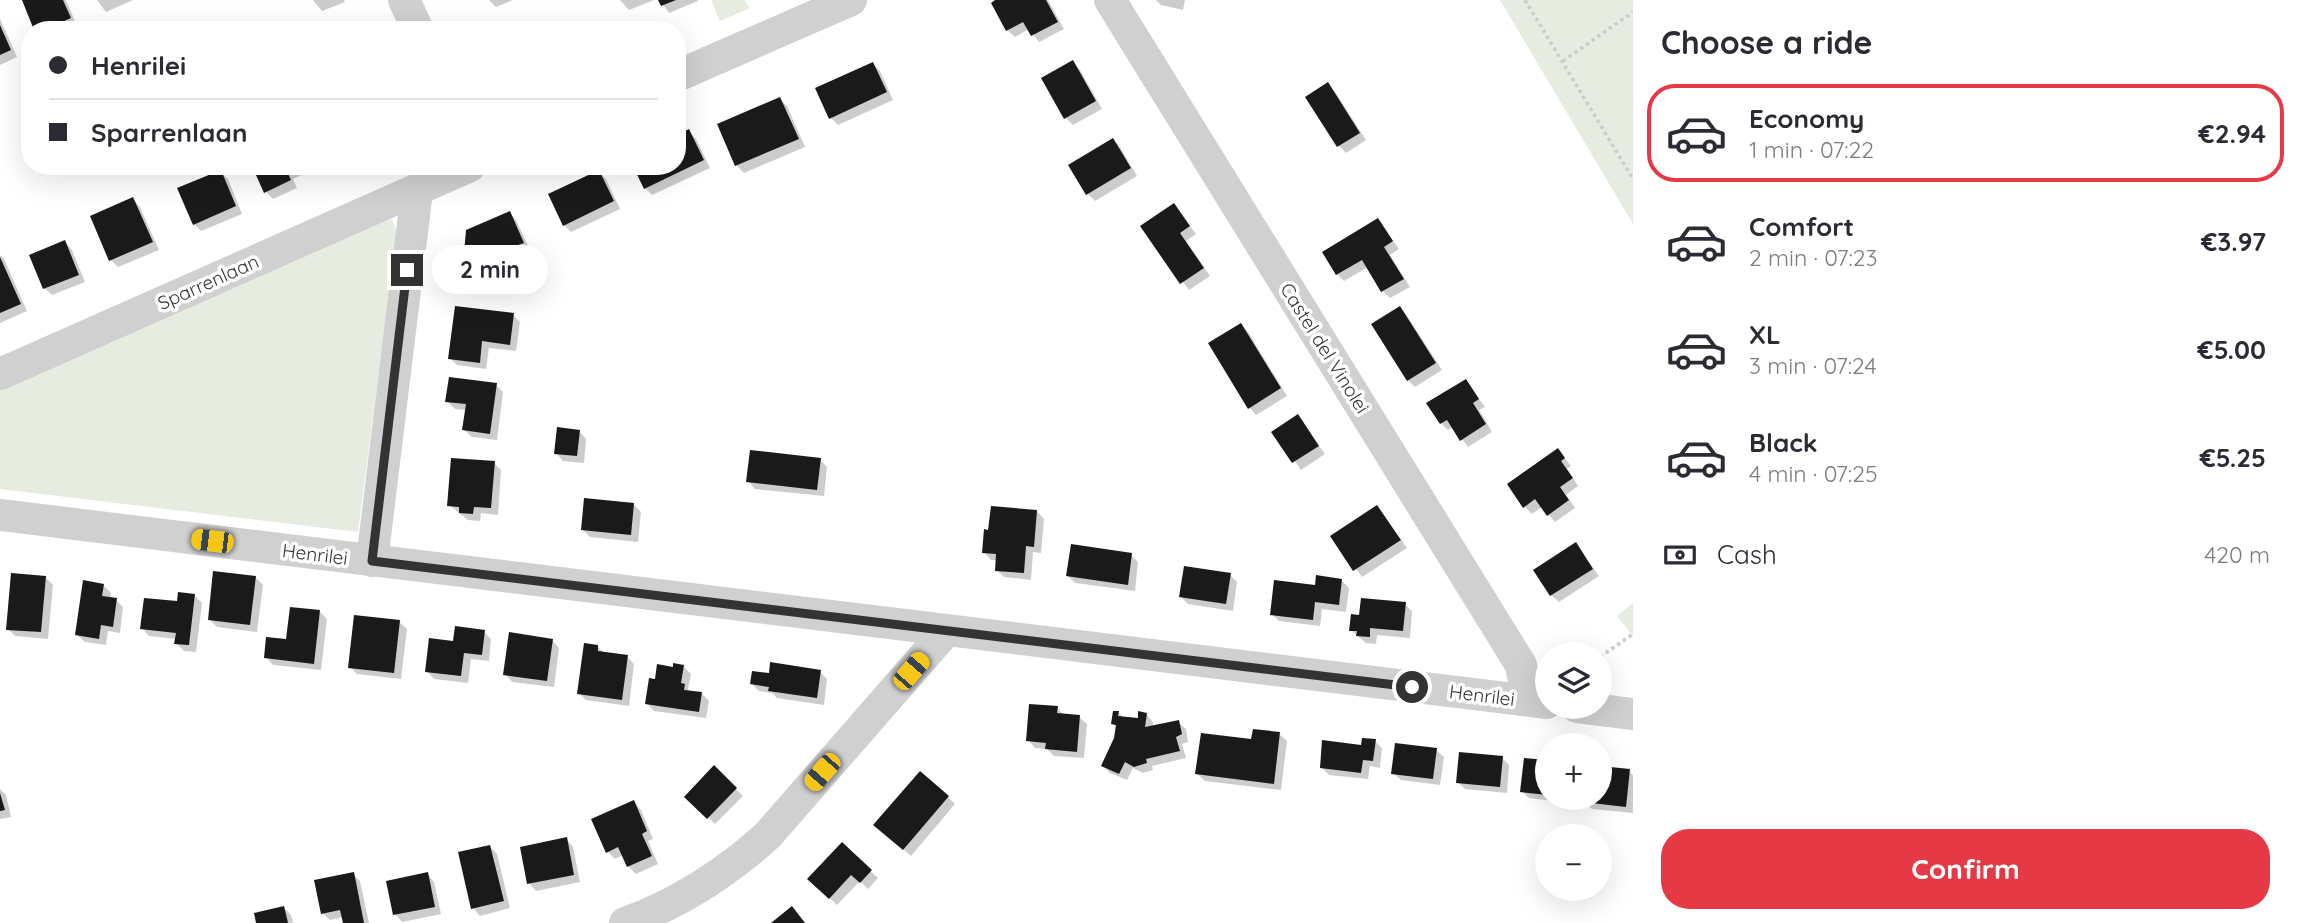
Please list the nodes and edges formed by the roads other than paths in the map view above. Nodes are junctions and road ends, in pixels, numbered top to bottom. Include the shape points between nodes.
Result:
1 (404, 0) edge
2 (851, 0) edge
3 (1110, 0) edge
4 (414, 21) edge
5 (686, 72) edge
6 (451, 175) edge
7 (417, 191) junction
8 (0, 374) edge
9 (0, 515) edge
10 (372, 561) junction
11 (946, 631) junction
12 (1534, 702) edge
13 (1612, 711) edge
14 (1633, 714) edge
15 (625, 923) edge

1 - 4 street
2 - 5 street
3 - 12 street, Castel del Vinolei via 1521,665
6 - 7 street, Sparrenlaan
7 - 8 street, Sparrenlaan
7 - 10 street
9 - 10 street, Henrilei
10 - 11 street, Henrilei
11 - 12 street, Henrilei
11 - 15 street via 768,835 692,893
13 - 14 street

